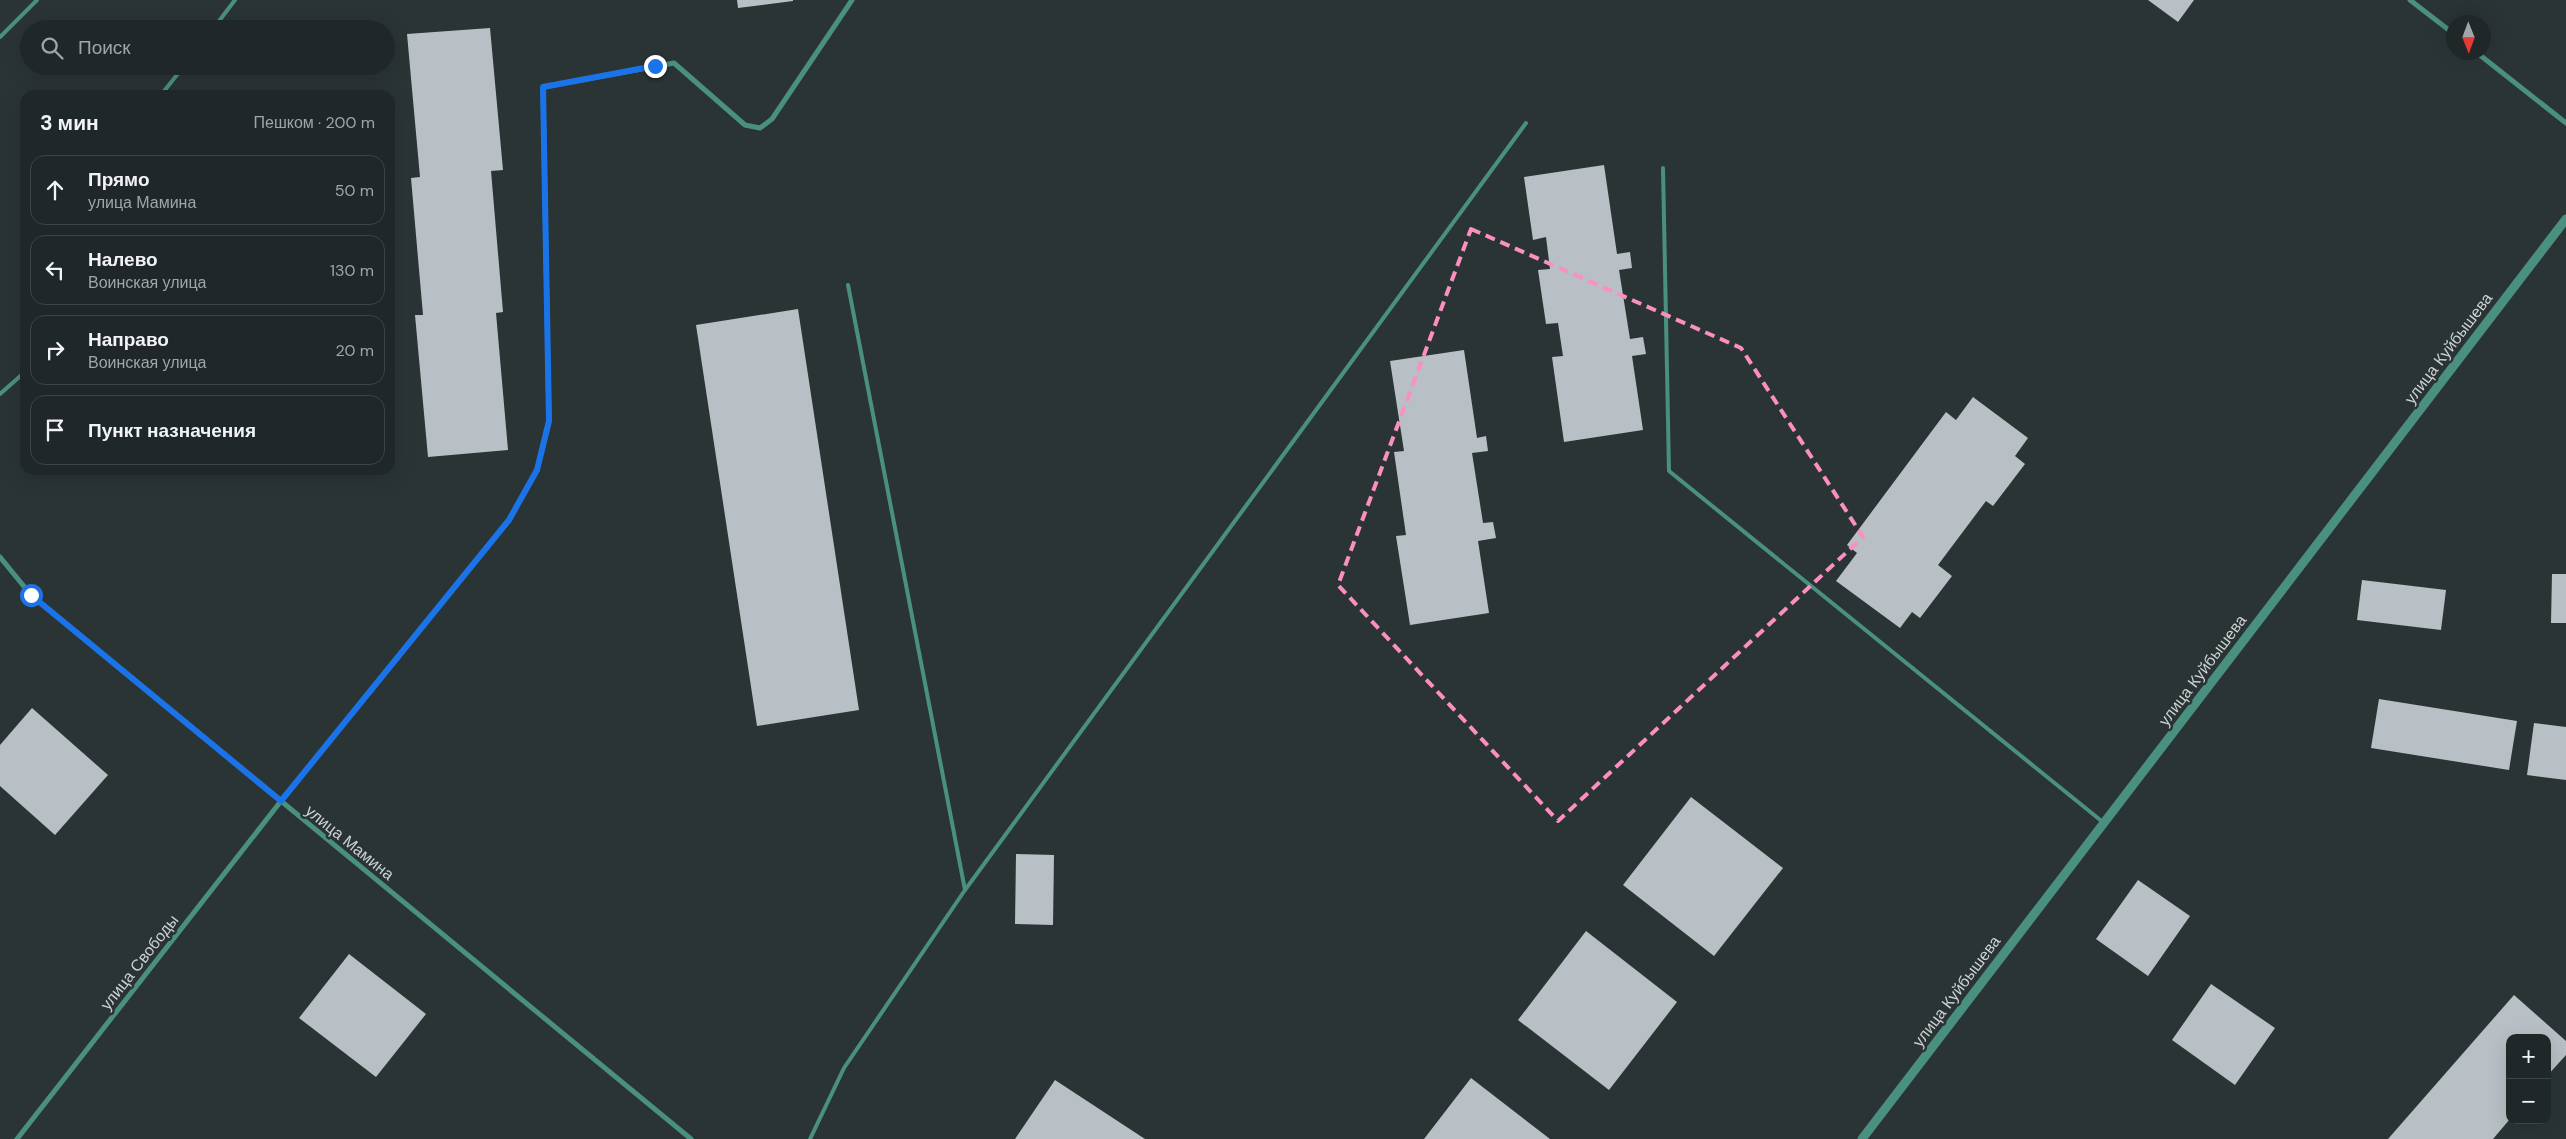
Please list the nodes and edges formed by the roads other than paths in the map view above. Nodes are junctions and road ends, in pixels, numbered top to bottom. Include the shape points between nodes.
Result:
1 (37, 0) edge
2 (236, 0) edge
3 (852, 0) edge
4 (2410, 0) edge
5 (220, 20) edge
6 (2446, 28) edge
7 (0, 37) edge
8 (2486, 60) edge
9 (177, 75) edge
10 (165, 90) edge
11 (1526, 123) dead end
12 (2566, 123) edge
13 (1663, 168) dead end
14 (2566, 218) edge
15 (848, 285) dead end
16 (20, 376) edge
17 (0, 394) edge
18 (0, 557) edge
19 (281, 801) junction
20 (2104, 823) junction
21 (965, 890) junction
22 (16, 1139) edge
23 (691, 1139) edge
24 (810, 1139) edge
25 (1862, 1139) edge

1 - 7 lane
2 - 5 lane
3 - 19 street, улица Свободы via 772,119 760,128 745,125 674,63 543,87 549,421 537,470 509,520
4 - 6 street
8 - 12 street
9 - 10 lane
11 - 21 lane
13 - 20 lane via 1669,471
14 - 20 street, улица Куйбышева
15 - 21 lane
16 - 17 lane
18 - 19 street, улица Мамина via 31,595
19 - 22 street, улица Свободы
19 - 23 street, улица Мамина
20 - 25 street, улица Куйбышева
21 - 24 lane via 844,1068

